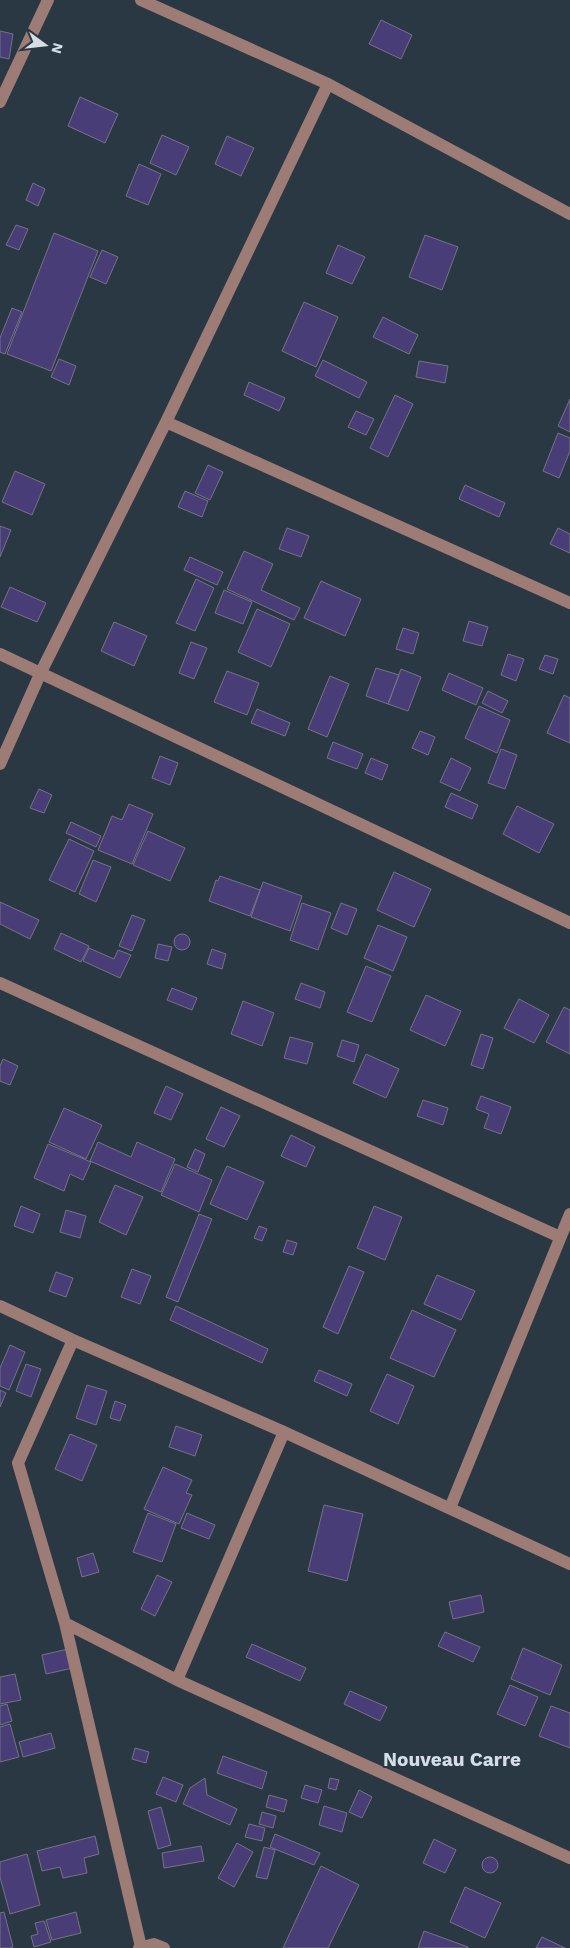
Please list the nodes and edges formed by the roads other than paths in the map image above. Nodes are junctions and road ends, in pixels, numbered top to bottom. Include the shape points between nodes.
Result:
1 (48, 0) edge
2 (141, 0) edge
3 (328, 84) junction
4 (0, 102) edge
5 (570, 214) edge
6 (166, 422) junction
7 (570, 603) edge
8 (0, 654) edge
9 (42, 672) junction
10 (0, 764) edge
11 (570, 923) edge
12 (0, 982) edge
13 (570, 1214) edge
14 (560, 1237) junction
15 (0, 1306) edge
16 (73, 1340) junction
17 (284, 1432) junction
18 (450, 1508) junction
19 (570, 1564) edge
20 (65, 1623) junction
21 (177, 1680) junction
22 (570, 1858) edge
23 (140, 1948) edge
24 (164, 1948) edge

1 - 4 street
2 - 3 street
3 - 5 street
3 - 6 street
6 - 7 street
6 - 9 street
8 - 9 street
9 - 10 street
9 - 11 street
12 - 14 street
13 - 14 street
14 - 18 street
15 - 16 street
16 - 17 street
16 - 20 street via 18,1463
17 - 18 street
17 - 21 street
18 - 19 street
20 - 21 street
20 - 23 street
21 - 22 street
23 - 24 street via 154,1944

